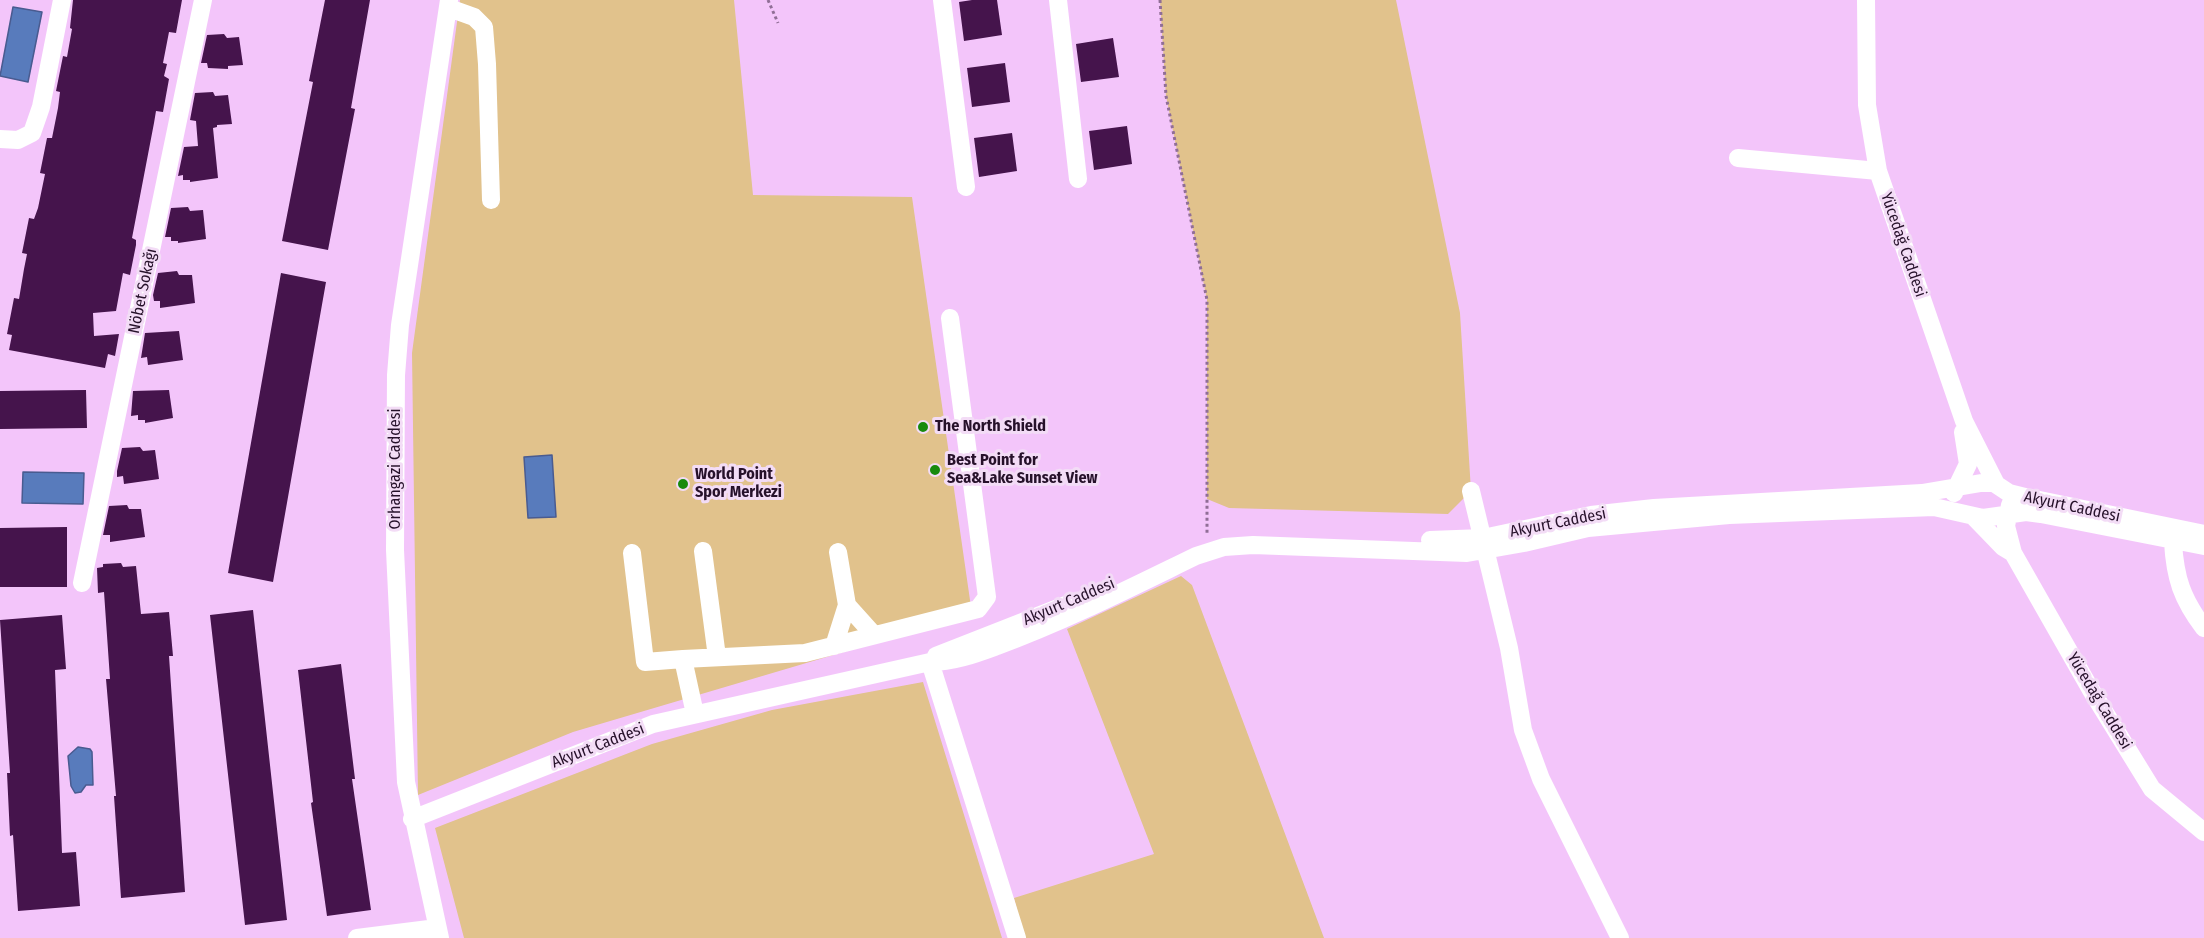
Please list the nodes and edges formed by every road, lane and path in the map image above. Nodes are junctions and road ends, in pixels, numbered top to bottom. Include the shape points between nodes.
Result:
1 (62, 0) edge
2 (203, 0) edge
3 (768, 0) edge
4 (942, 0) edge
5 (1058, 0) edge
6 (1160, 0) edge
7 (1866, 0) edge
8 (449, 4) edge
9 (777, 24) dead end
10 (0, 139) edge
11 (1738, 158) dead end
12 (1878, 171) junction
13 (1078, 179) dead end
14 (966, 187) dead end
15 (491, 200) dead end
16 (950, 318) dead end
17 (1964, 421) junction
18 (1960, 485) junction
19 (2002, 489) junction
20 (1471, 491) dead end
21 (1966, 513) junction
22 (2007, 514) junction
23 (2204, 534) edge
24 (1207, 540) junction
25 (2173, 542) junction
26 (1484, 544) junction
27 (2204, 546) edge
28 (703, 551) dead end
29 (838, 552) dead end
30 (632, 553) dead end
31 (2013, 553) junction
32 (82, 583) dead end
33 (847, 605) junction
34 (2204, 628) edge
35 (874, 635) junction
36 (834, 646) junction
37 (717, 657) junction
38 (683, 659) junction
39 (930, 662) junction
40 (694, 714) junction
41 (412, 819) junction
42 (2204, 832) edge
43 (438, 933) edge
44 (357, 938) edge
45 (1017, 938) edge
46 (1620, 938) edge

1 - 10 street via 41,107 32,133 18,140
2 - 32 street, Nöbet Sokağı
3 - 9 path
4 - 14 street
5 - 13 street
6 - 24 path via 1166,96 1207,300
7 - 12 street, Yücedağ Caddesi via 1867,105
8 - 15 street via 484,27
8 - 41 street, Orhangazi Caddesi via 396,375 399,684
11 - 12 street
12 - 17 street, Yücedağ Caddesi
16 - 35 street via 987,597 978,609
17 - 18 street via 1968,464
17 - 19 street
18 - 19 street, Akyurt Caddesi
18 - 21 street via 1953,499
18 - 26 street, Akyurt Caddesi via 1922,493 1654,507 1591,515
19 - 22 street
19 - 23 street, Akyurt Caddesi
20 - 26 street
21 - 22 street, Akyurt Caddesi via 1983,518
21 - 26 street, Akyurt Caddesi via 1934,507 1729,515 1630,523
21 - 31 street
22 - 25 street, Akyurt Caddesi via 2041,514
22 - 31 street
24 - 26 street, Akyurt Caddesi via 1277,534
24 - 39 street, Akyurt Caddesi via 1085,597 940,653
25 - 27 street, Akyurt Caddesi
25 - 34 street via 2174,573
26 - 39 street, Akyurt Caddesi via 1448,553 1253,545 1209,550 1028,635 948,662
26 - 46 street via 1509,648 1523,730 1541,779
28 - 37 street
29 - 33 street
30 - 38 street via 645,662
31 - 42 street, Yücedağ Caddesi via 2152,789
33 - 35 street
33 - 36 street
35 - 36 street
36 - 37 street via 805,653
37 - 38 street
38 - 40 street
39 - 40 street, Akyurt Caddesi
39 - 45 street
40 - 41 street, Akyurt Caddesi via 653,724
41 - 43 street, Orhangazi Caddesi
43 - 44 street

